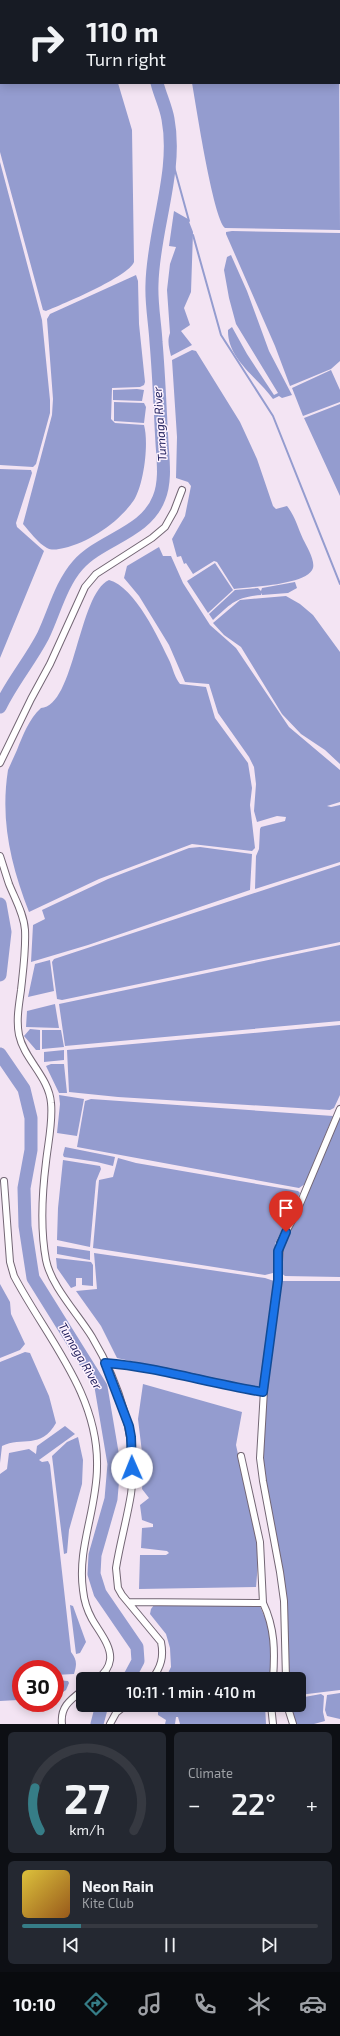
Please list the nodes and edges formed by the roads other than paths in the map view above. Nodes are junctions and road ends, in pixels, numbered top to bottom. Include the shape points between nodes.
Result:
1 (182, 490) dead end
2 (0, 763) edge
3 (0, 856) edge
4 (340, 1109) edge
5 (4, 1181) dead end
6 (105, 1363) junction
7 (263, 1392) junction
8 (241, 1456) dead end
9 (129, 1602) junction
10 (263, 1603) junction
11 (105, 1672) edge
12 (157, 1672) edge
13 (273, 1672) edge
14 (286, 1672) edge
15 (76, 1696) edge
16 (117, 1712) edge
17 (272, 1712) edge
18 (290, 1712) edge
19 (62, 1724) edge
20 (110, 1724) edge
21 (273, 1724) edge
22 (293, 1724) edge

1 - 2 street via 165,527 96,574 85,588
3 - 6 street via 20,908 25,930 18,1011 19,1037 44,1081 51,1102 50,1135 43,1188 46,1260 50,1272 92,1337
4 - 7 street via 297,1211 280,1243 278,1280
5 - 11 street via 10,1262 14,1276 83,1394 92,1422 97,1479 81,1572 86,1605 110,1653
6 - 7 street via 160,1370
6 - 9 street via 123,1407 131,1437 131,1494 116,1568 118,1588
7 - 14 street via 260,1458 281,1579
8 - 10 street via 260,1542
9 - 10 street
9 - 12 street via 161,1642 163,1651
10 - 13 street via 275,1643
15 - 19 street via 61,1712
16 - 20 street
17 - 21 street
18 - 22 street

